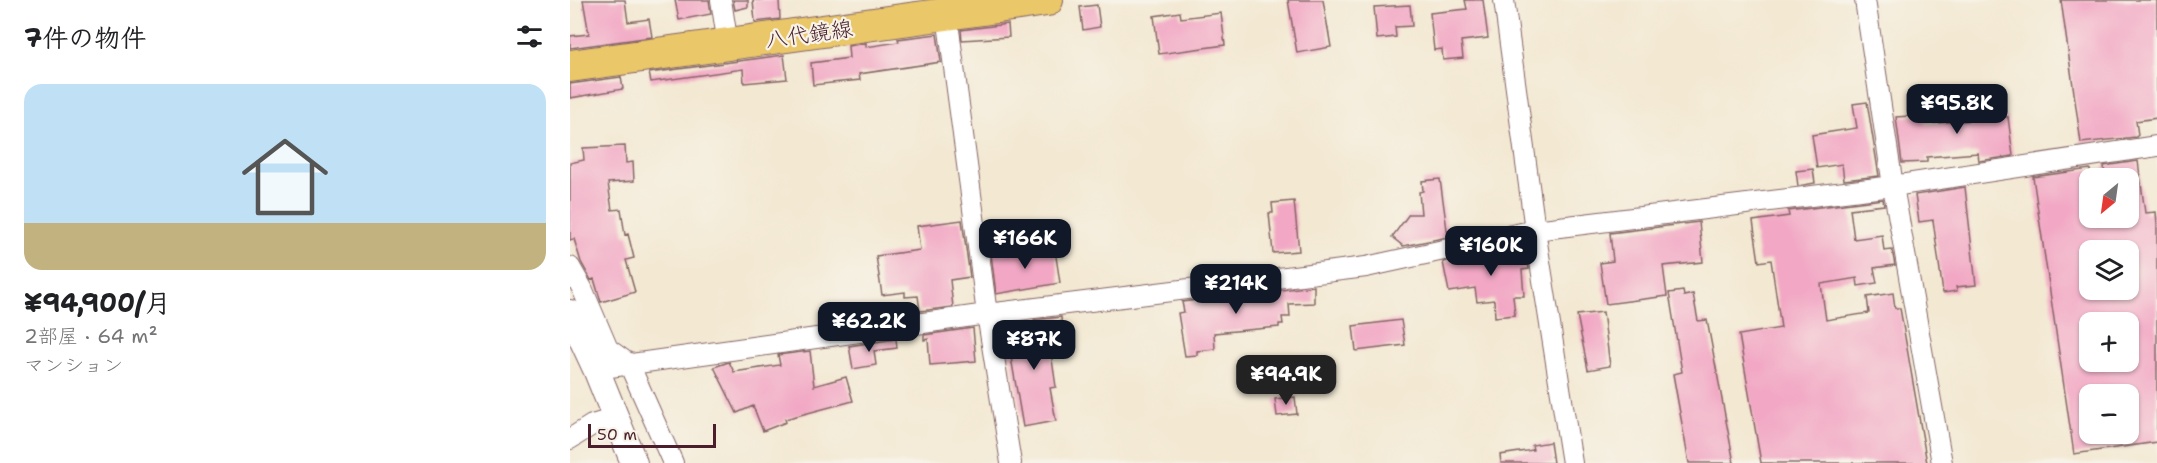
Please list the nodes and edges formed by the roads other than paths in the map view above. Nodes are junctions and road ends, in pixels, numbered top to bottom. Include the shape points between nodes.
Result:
1 (721, 0) edge
2 (1047, 0) edge
3 (1504, 0) edge
4 (1865, 0) edge
5 (947, 15) junction
6 (728, 45) junction
7 (570, 66) edge
8 (2157, 146) edge
9 (1893, 186) junction
10 (1535, 230) junction
11 (570, 267) edge
12 (576, 290) edge
13 (570, 313) edge
14 (987, 314) junction
15 (629, 364) junction
16 (596, 369) junction
17 (615, 418) junction
18 (570, 439) edge
19 (634, 463) edge
20 (673, 463) edge
21 (1011, 463) edge
22 (1572, 463) edge
23 (1942, 463) edge

1 - 6 street
2 - 5 main road, 八代鏡線
3 - 10 street
4 - 9 street
5 - 6 main road, 八代鏡線
5 - 14 street
6 - 7 main road, 八代鏡線
8 - 9 street
9 - 10 street
9 - 23 street
10 - 14 street via 1366,267
10 - 22 street
11 - 12 street
12 - 15 street via 608,349
13 - 16 street
14 - 15 street
14 - 21 street
15 - 16 street
15 - 20 street
16 - 17 street
17 - 18 street via 592,425
17 - 19 street

